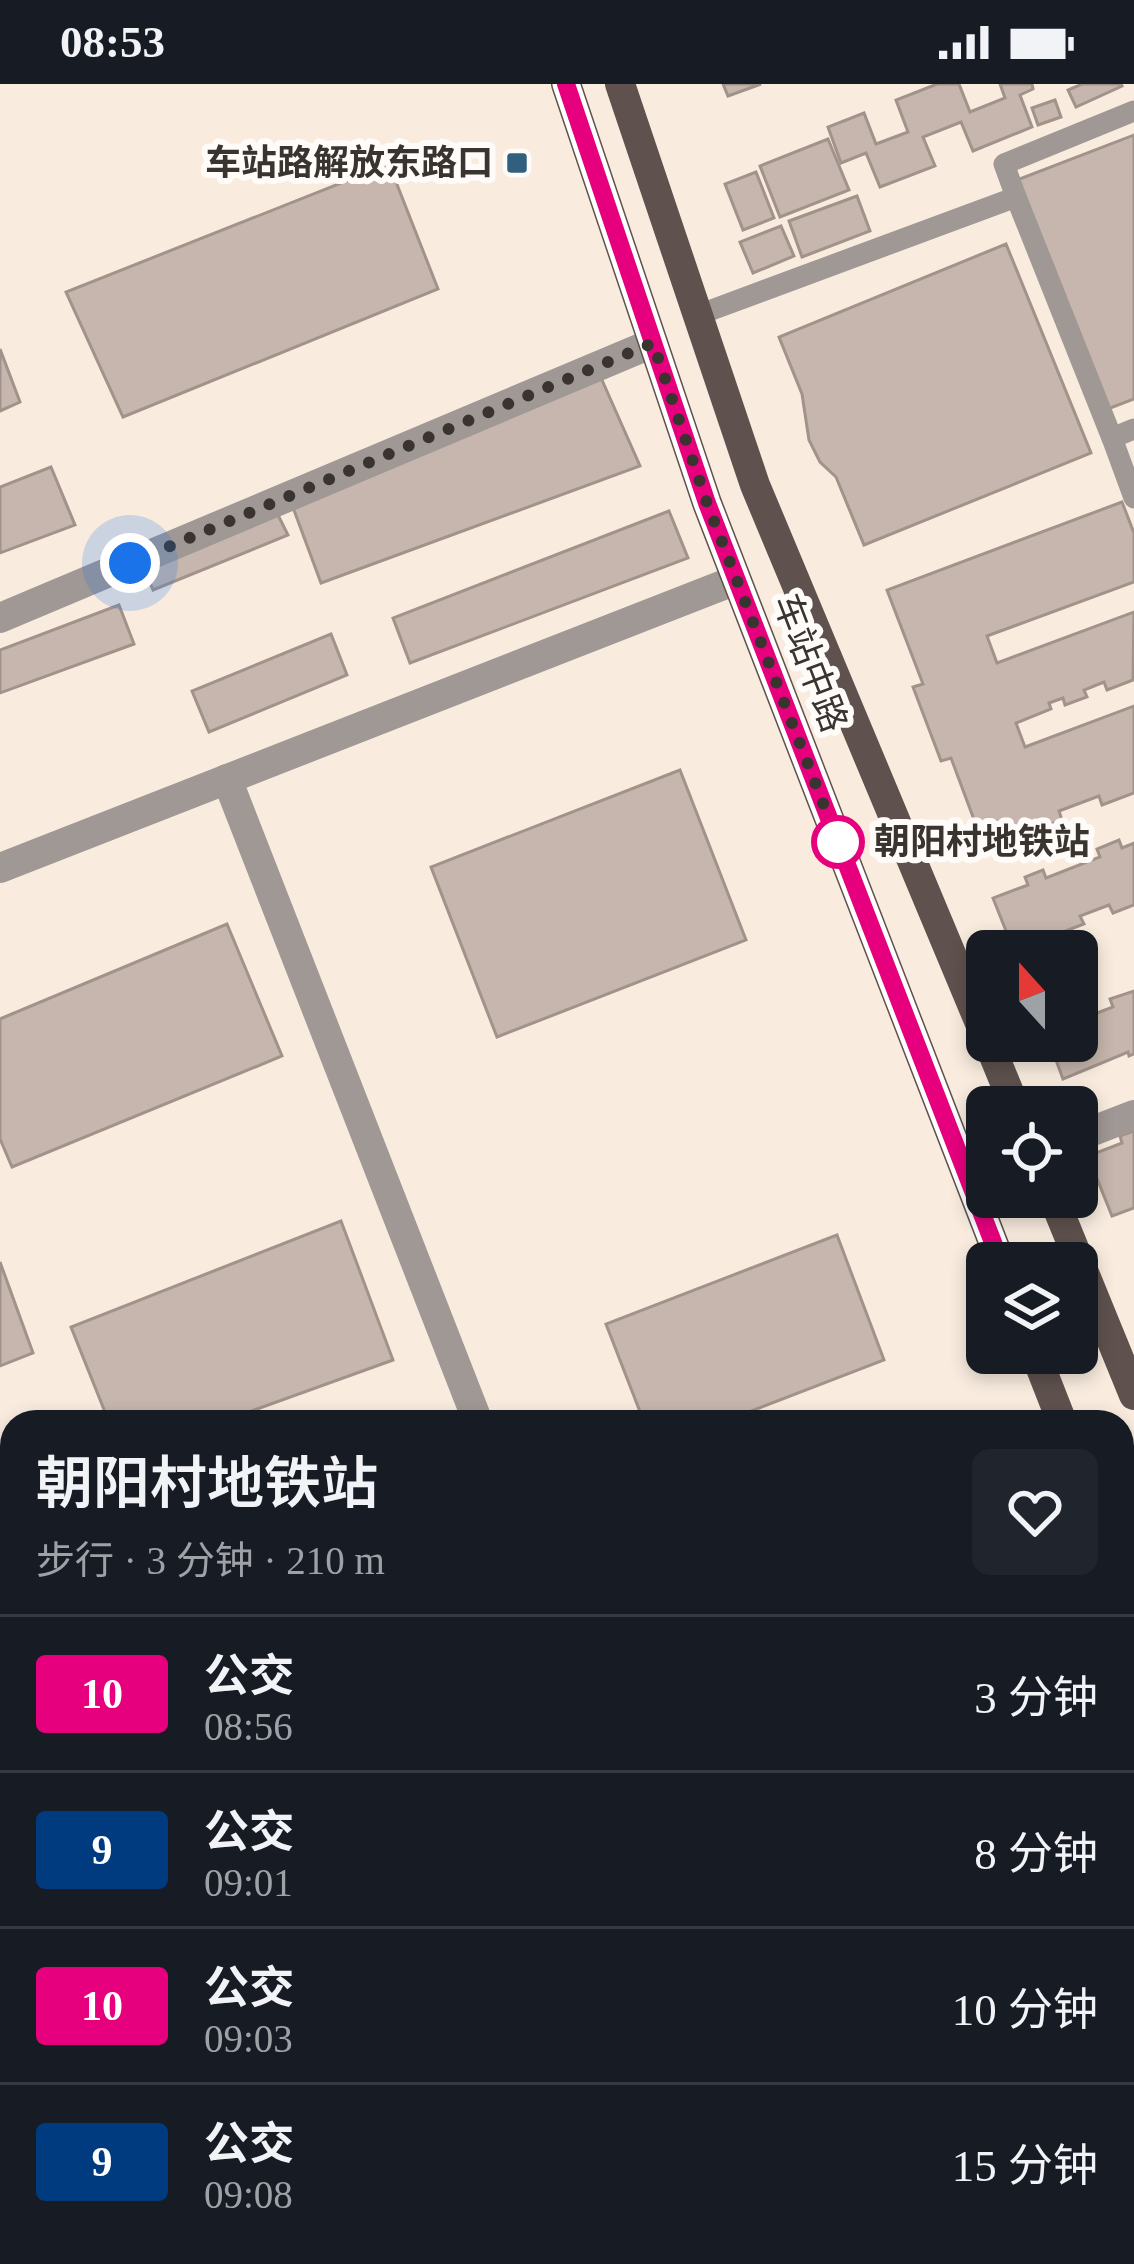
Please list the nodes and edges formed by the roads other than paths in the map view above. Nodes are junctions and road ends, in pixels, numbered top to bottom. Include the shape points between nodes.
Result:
1 (566, 84) edge
2 (620, 84) edge
3 (1134, 111) edge
4 (1016, 196) junction
5 (698, 315) junction
6 (653, 343) junction
7 (1134, 429) edge
8 (1112, 439) junction
9 (1134, 498) edge
10 (736, 580) junction
11 (0, 618) edge
12 (226, 779) junction
13 (0, 868) edge
14 (966, 990) edge
15 (1134, 1115) edge
16 (1098, 1129) edge
17 (1062, 1218) edge
18 (992, 1242) edge
19 (1043, 1374) edge
20 (1134, 1394) edge
21 (473, 1410) edge
22 (1057, 1410) edge

1 - 6 main road, 车站中路
2 - 5 main road, 车站中路
3 - 4 lane via 1004,164
4 - 5 lane
4 - 8 lane
5 - 14 main road, 车站中路 via 755,485
6 - 10 main road, 车站中路
6 - 11 street
7 - 8 lane
8 - 9 lane
10 - 12 street
10 - 18 main road, 车站中路
12 - 13 street
12 - 21 street
15 - 16 street
17 - 20 main road
19 - 22 main road

